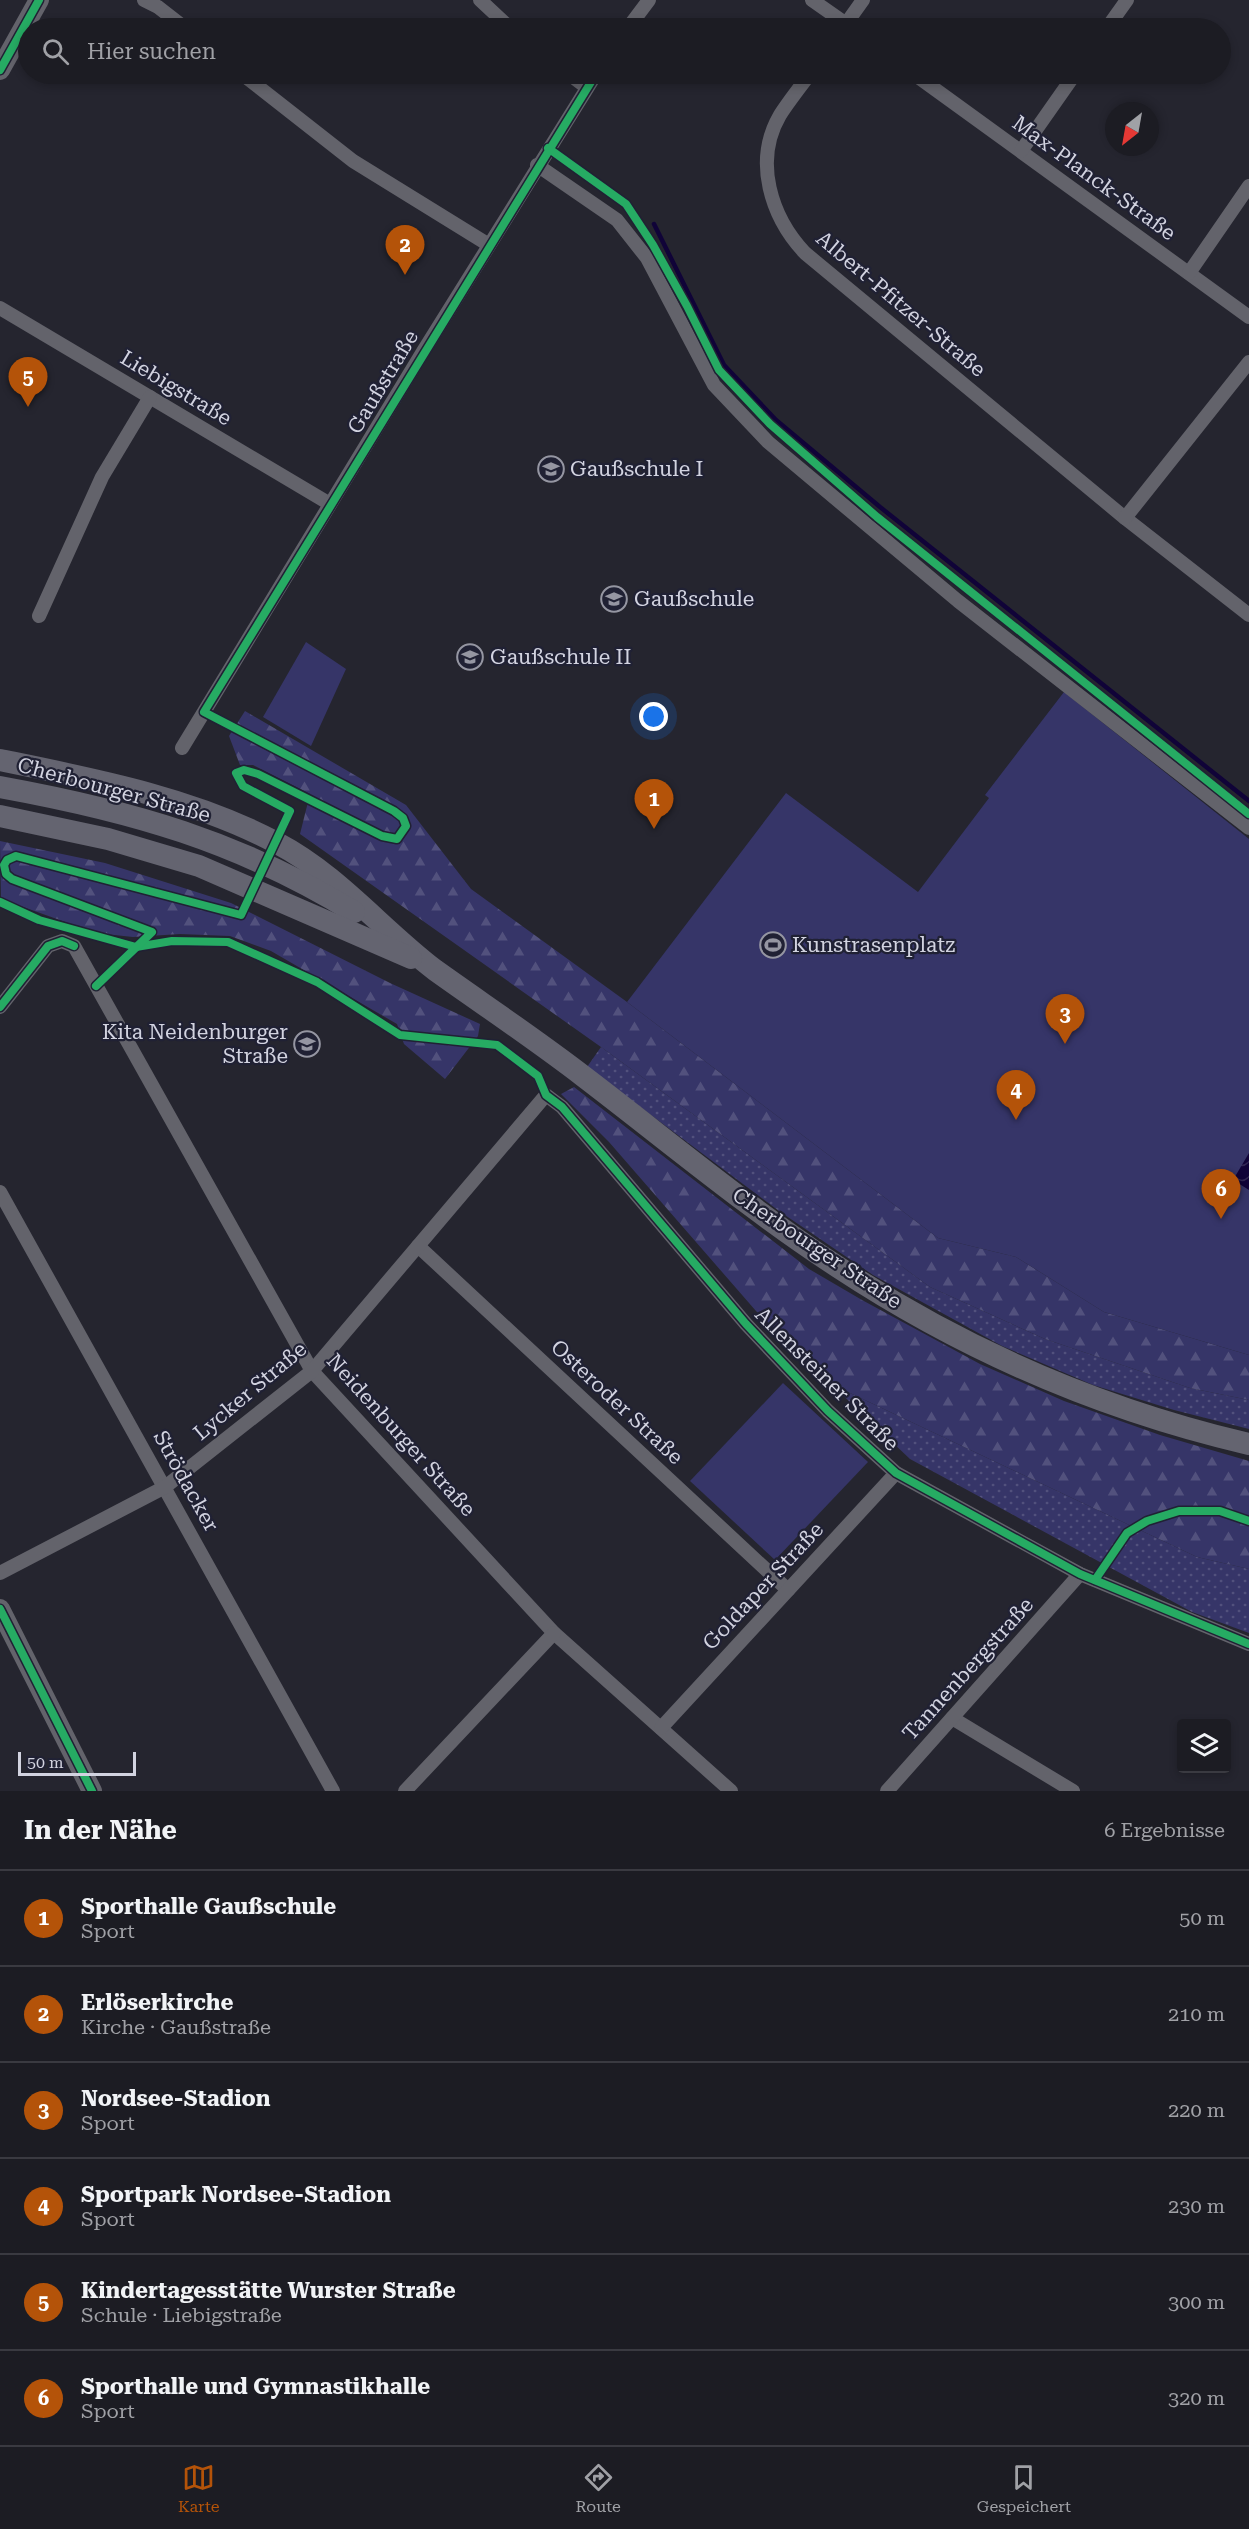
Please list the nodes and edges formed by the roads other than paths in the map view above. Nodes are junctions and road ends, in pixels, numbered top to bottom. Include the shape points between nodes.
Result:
1 (39, 0) edge
2 (144, 0) edge
3 (480, 0) edge
4 (649, 0) edge
5 (812, 0) edge
6 (863, 0) edge
7 (1127, 0) edge
8 (29, 18) edge
9 (172, 18) edge
10 (499, 18) edge
11 (636, 18) edge
12 (835, 18) edge
13 (852, 18) edge
14 (1114, 18) edge
15 (18, 38) edge
16 (0, 70) edge
17 (255, 84) edge
18 (582, 84) edge
19 (588, 84) edge
20 (803, 84) edge
21 (928, 84) edge
22 (1068, 84) edge
23 (586, 87) junction
24 (1021, 151) junction
25 (537, 165) junction
26 (1249, 186) edge
27 (489, 245) junction
28 (1189, 273) junction
29 (0, 308) edge
30 (1249, 317) edge
31 (1249, 362) edge
32 (150, 397) junction
33 (330, 504) junction
34 (1125, 518) junction
35 (1249, 615) edge
36 (39, 616) dead end
37 (182, 748) dead end
38 (0, 760) edge
39 (0, 787) edge
40 (0, 816) edge
41 (1249, 828) edge
42 (431, 967) junction
43 (0, 1007) edge
44 (546, 1095) joint
45 (0, 1192) edge
46 (418, 1246) junction
47 (312, 1371) junction
48 (1249, 1444) edge
49 (896, 1473) junction
50 (165, 1487) junction
51 (0, 1573) edge
52 (1080, 1574) junction
53 (788, 1590) junction
54 (0, 1609) edge
55 (554, 1633) junction
56 (1249, 1644) edge
57 (952, 1718) junction
58 (660, 1728) junction
59 (92, 1791) edge
60 (333, 1791) edge
61 (405, 1791) edge
62 (731, 1791) edge
63 (887, 1791) edge
64 (1073, 1791) edge

1 - 8 street
2 - 9 street
3 - 10 street
4 - 11 street
5 - 12 street
6 - 13 street
7 - 14 street
15 - 16 street
17 - 27 street via 353,161
18 - 23 street
19 - 23 street, Gaußstraße
20 - 34 street, Albert-Pfitzer-Straße via 779,116 768,155 770,193 793,240
21 - 24 street, Max-Planck-Straße
22 - 24 street
23 - 25 street, Gaußstraße
24 - 28 street, Max-Planck-Straße
25 - 27 street, Gaußstraße
25 - 41 street via 617,220 647,258 714,385 768,442 967,608
26 - 28 street
27 - 33 street, Gaußstraße
28 - 30 street, Max-Planck-Straße
29 - 32 street, Liebigstraße
31 - 34 street
32 - 33 street, Liebigstraße
32 - 36 street via 102,477
33 - 37 street, Gaußstraße
34 - 35 street, Albert-Pfitzer-Straße
38 - 42 main road, Cherbourger Straße via 158,797 253,831 320,868
39 - 42 main road via 117,811 220,843 318,890
40 - 42 main road, Cherbourger Straße via 108,839 199,866
42 - 48 main road, Cherbourger Straße via 577,1071 780,1226 920,1317 1008,1362 1103,1401
43 - 47 street, Neidenburger Straße via 48,946 62,941 74,946
44 - 46 street, Lycker Straße
44 - 49 street, Allensteiner Straße via 562,1107 746,1324 828,1411
45 - 50 street, Strödacker
46 - 47 street, Lycker Straße
46 - 53 street, Osteroder Straße
47 - 50 street, Lycker Straße
47 - 55 street, Neidenburger Straße
49 - 52 street, Allensteiner Straße
49 - 53 street, Goldaper Straße
50 - 51 street, Lycker Straße
50 - 60 street, Strödacker
52 - 56 street, Allensteiner Straße
52 - 57 street, Tannenbergstraße
53 - 58 street, Goldaper Straße
54 - 59 street
55 - 58 street, Neidenburger Straße
55 - 61 street
57 - 63 street, Tannenbergstraße
57 - 64 street
58 - 62 street, Neidenburger Straße

